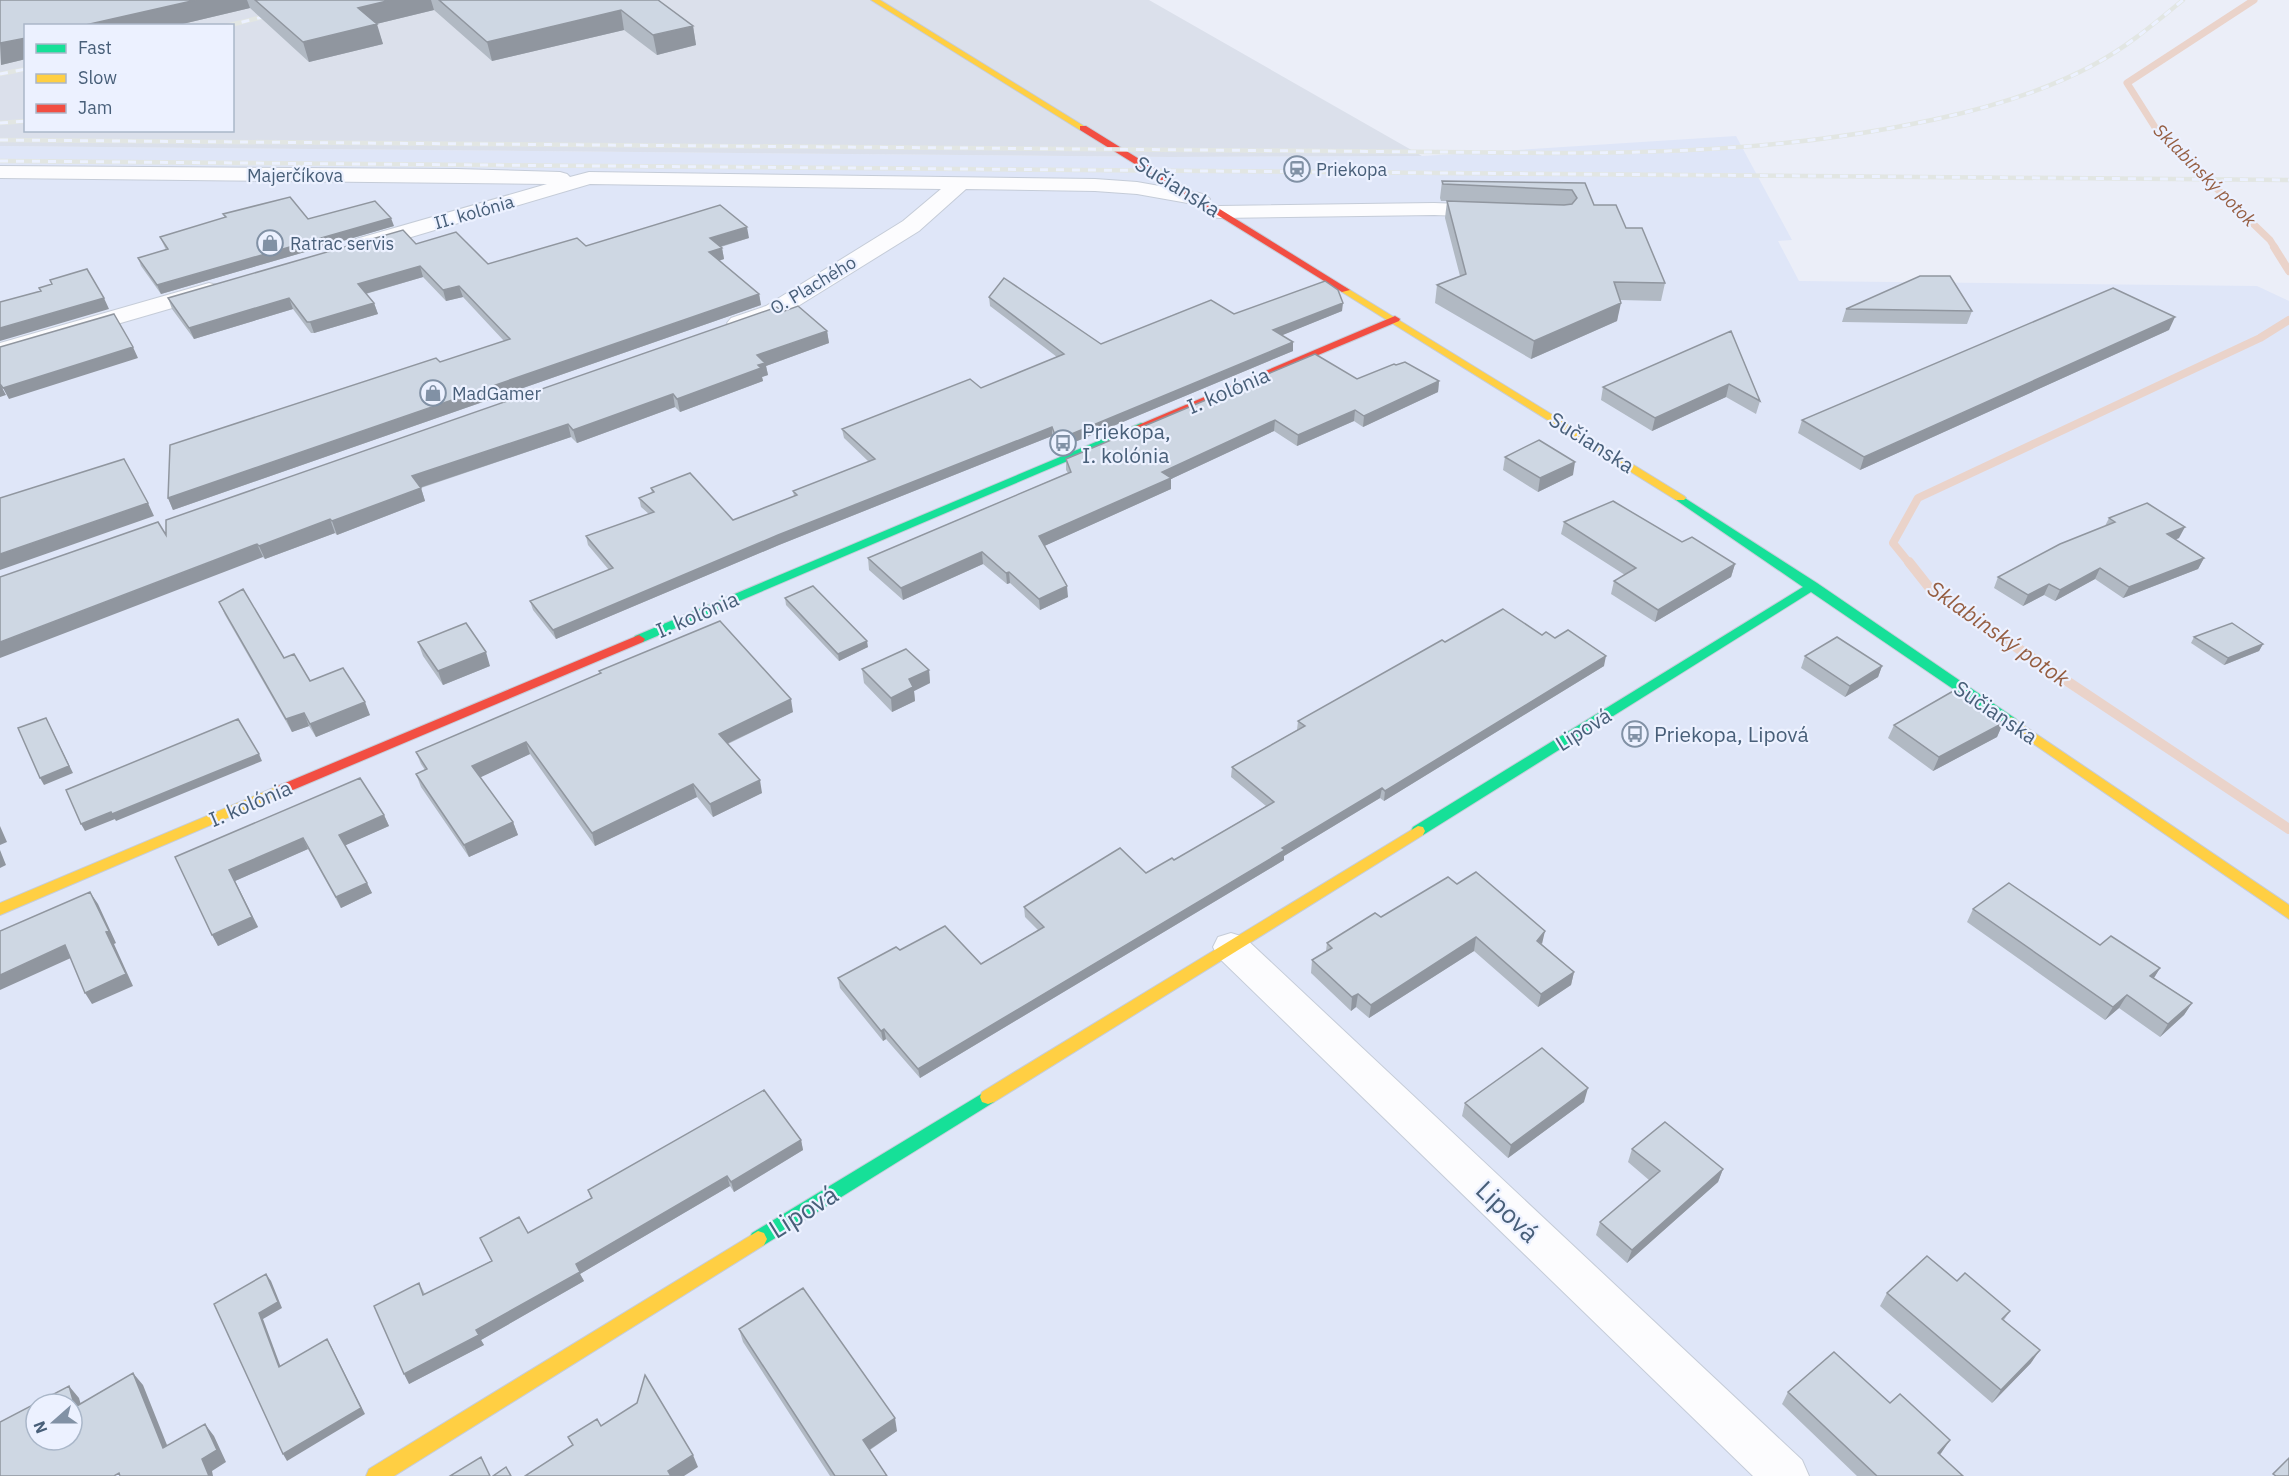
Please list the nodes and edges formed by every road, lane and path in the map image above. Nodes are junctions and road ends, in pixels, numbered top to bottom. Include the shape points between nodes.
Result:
1 (875, 0) edge
2 (0, 172) edge
3 (589, 178) junction
4 (962, 182) junction
5 (1198, 199) junction
6 (1220, 212) junction
7 (1515, 212) edge
8 (340, 251) edge
9 (227, 285) edge
10 (1395, 319) junction
11 (718, 330) edge
12 (0, 351) edge
13 (1813, 586) junction
14 (0, 909) edge
15 (2289, 913) edge
16 (1230, 947) junction
17 (376, 1476) edge
18 (1786, 1476) edge

1 - 5 street, Sučianska
2 - 3 street, Majerčíkova
3 - 4 street, II. kolónia
3 - 8 street, II. kolónia
4 - 5 street, II. kolónia via 1095,185
4 - 11 street, O. Plachého via 911,226 774,311
5 - 6 street, Sučianska
6 - 7 street
6 - 10 street, Sučianska
9 - 12 street
10 - 13 street, Sučianska via 1636,469
10 - 14 street, I. kolónia
13 - 15 street, Sučianska
13 - 16 street, Lipová
16 - 17 street, Lipová
16 - 18 street, Lipová

